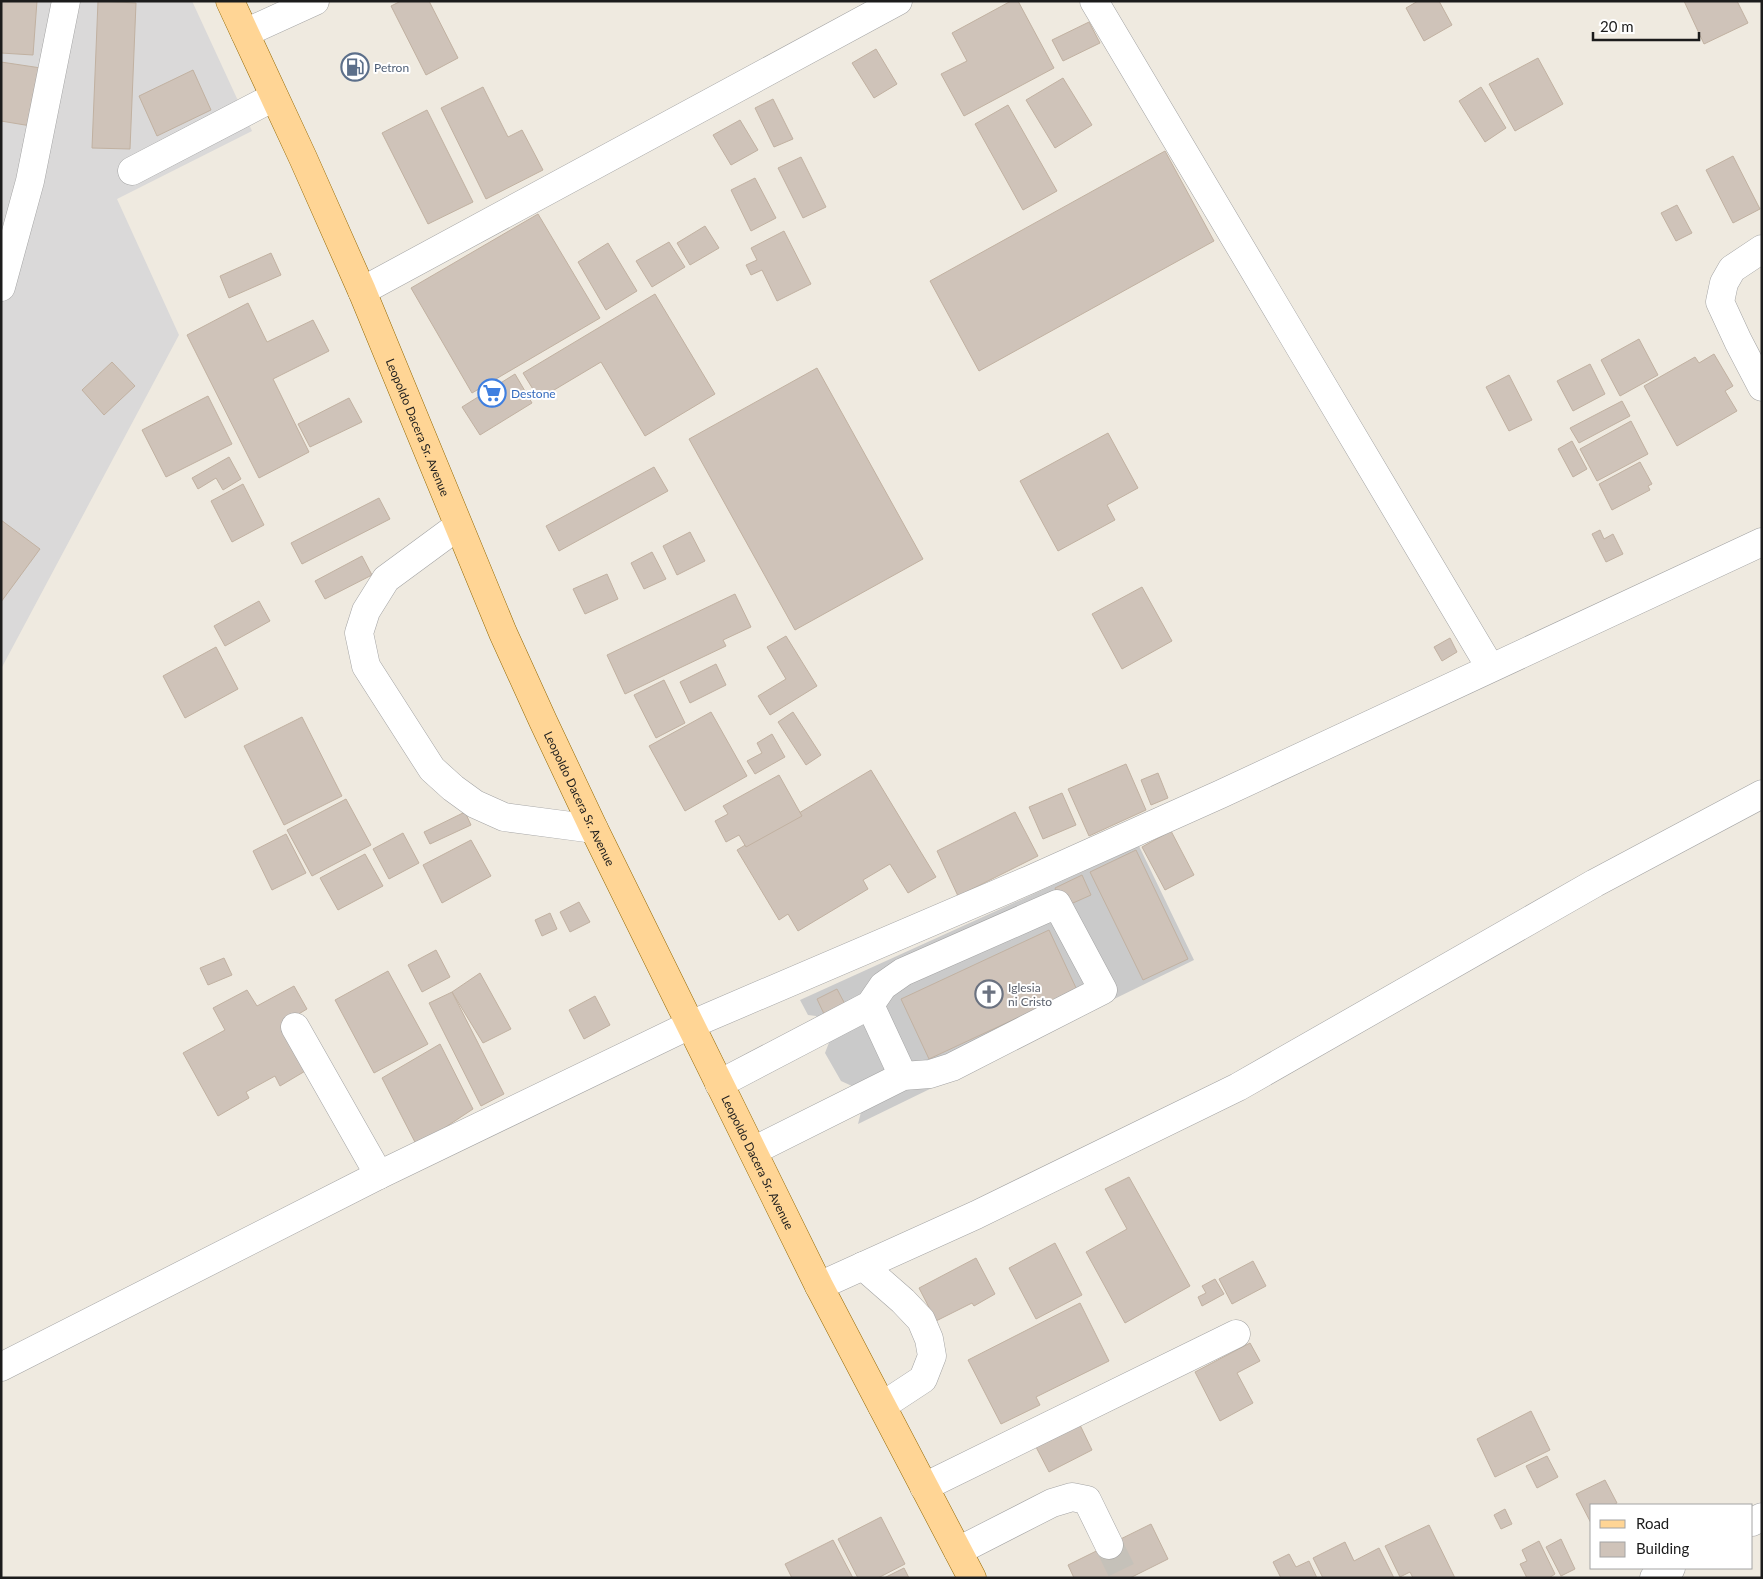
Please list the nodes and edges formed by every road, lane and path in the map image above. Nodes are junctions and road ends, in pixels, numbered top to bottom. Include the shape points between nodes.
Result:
1 (66, 1) edge
2 (230, 1) edge
3 (315, 1) edge
4 (898, 1) edge
5 (1094, 1) edge
6 (245, 33) junction
7 (274, 97) junction
8 (132, 171) dead end
9 (1762, 249) edge
10 (1, 287) edge
11 (362, 292) junction
12 (1762, 387) edge
13 (458, 526) junction
14 (1762, 542) edge
15 (1490, 667) junction
16 (1762, 794) edge
17 (594, 829) junction
18 (870, 1005) junction
19 (690, 1025) junction
20 (295, 1027) dead end
21 (903, 1076) junction
22 (719, 1084) junction
23 (753, 1151) junction
24 (379, 1175) junction
25 (863, 1266) junction
26 (819, 1286) junction
27 (1236, 1334) dead end
28 (1, 1367) edge
29 (882, 1406) junction
30 (924, 1487) junction
31 (1109, 1545) tunnel mouth
32 (958, 1551) junction
33 (1670, 1569) edge
34 (972, 1578) edge
35 (1654, 1578) edge

1 - 10 street via 30,181
2 - 6 main road, Leopoldo Dacera Sr. Avenue
3 - 6 street
4 - 11 street
5 - 15 street
6 - 7 main road, Leopoldo Dacera Sr. Avenue
7 - 8 street
7 - 11 main road, Leopoldo Dacera Sr. Avenue
9 - 12 street via 1732,269 1724,283 1720,302
11 - 13 main road, Leopoldo Dacera Sr. Avenue
13 - 17 main road, Leopoldo Dacera Sr. Avenue
13 - 17 street via 386,579 366,611 359,633 366,666 432,769 475,804 504,817
14 - 15 street
15 - 19 street via 1221,794
16 - 25 street via 1595,884 1238,1087 976,1215
17 - 19 main road, Leopoldo Dacera Sr. Avenue
18 - 21 street
18 - 21 street via 883,986 903,972 1057,904 1103,990 952,1067 930,1074
18 - 22 street
19 - 22 main road, Leopoldo Dacera Sr. Avenue
19 - 24 street
20 - 24 street
21 - 23 street
22 - 23 main road, Leopoldo Dacera Sr. Avenue
23 - 26 main road, Leopoldo Dacera Sr. Avenue
24 - 28 street
25 - 26 street
25 - 29 street via 921,1320 930,1339 932,1356 923,1379
26 - 29 main road, Leopoldo Dacera Sr. Avenue
27 - 30 street
29 - 30 main road, Leopoldo Dacera Sr. Avenue
30 - 32 main road, Leopoldo Dacera Sr. Avenue
31 - 32 street via 1087,1500 1072,1497 1052,1503
32 - 34 main road, Leopoldo Dacera Sr. Avenue
33 - 35 street

